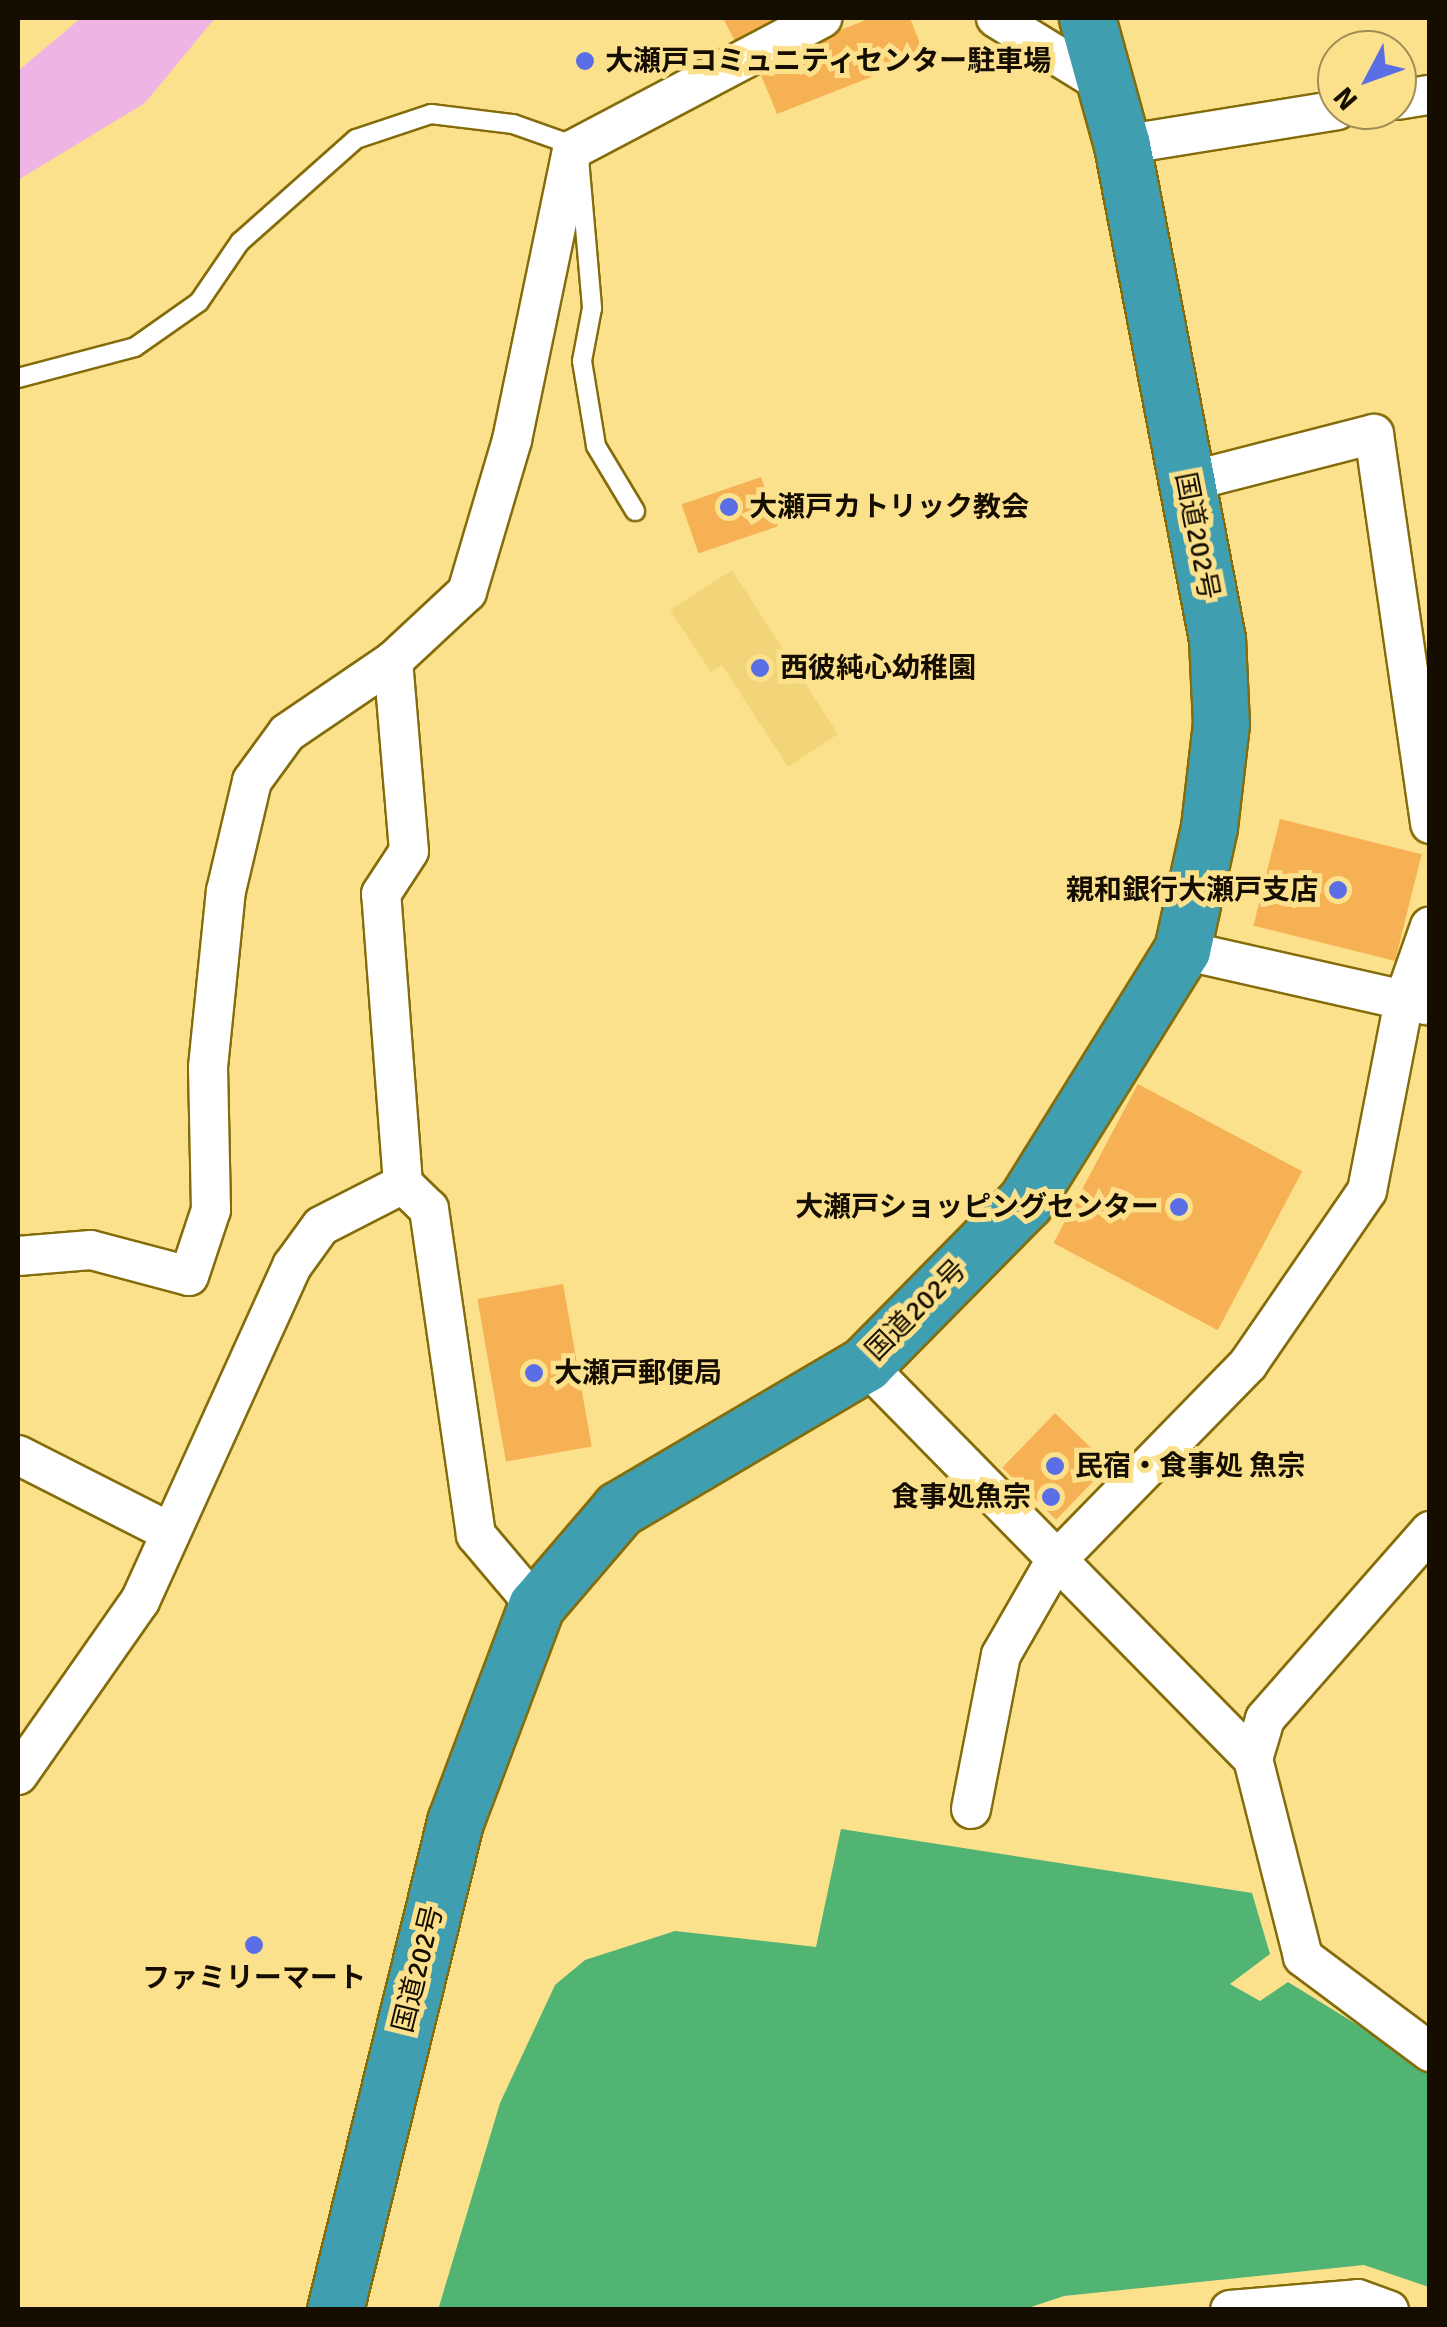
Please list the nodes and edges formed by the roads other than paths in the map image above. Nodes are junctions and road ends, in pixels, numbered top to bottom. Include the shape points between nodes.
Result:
1 (822, 18) edge
2 (996, 18) edge
3 (1087, 18) edge
4 (1100, 82) junction
5 (1317, 113) edge
6 (1122, 144) junction
7 (578, 147) junction
8 (18, 378) edge
9 (1187, 482) junction
10 (635, 511) dead end
11 (393, 661) junction
12 (1430, 824) edge
13 (1430, 926) edge
14 (1182, 950) junction
15 (1417, 1002) edge
16 (404, 1184) junction
17 (18, 1256) edge
18 (865, 1364) junction
19 (18, 1455) edge
20 (168, 1531) junction
21 (1430, 1532) edge
22 (1054, 1563) junction
23 (536, 1606) junction
24 (1253, 1759) junction
25 (18, 1775) edge
26 (971, 1809) dead end
27 (1430, 2052) edge
28 (334, 2310) edge
29 (1230, 2310) edge
30 (1389, 2310) edge

1 - 7 street
2 - 4 street
3 - 4 highway, 国道202号
4 - 6 highway, 国道202号
5 - 6 street
6 - 9 highway, 国道202号
7 - 8 lane via 513,124 431,114 356,139 240,242 199,302 135,347
7 - 10 lane via 590,228 588,395 596,446
7 - 11 street via 512,440 467,592
9 - 12 street via 1374,434
9 - 14 highway, 国道202号 via 1217,639 1221,724
11 - 16 street via 410,851 381,894
11 - 17 street via 287,733 252,781 226,891 208,1067 210,1210 189,1276 91,1250
13 - 15 street
14 - 15 street
14 - 18 highway, 国道202号 via 1025,1202
15 - 22 street via 1367,1191 1248,1364
16 - 20 street via 321,1226 292,1266
16 - 23 street via 429,1209 476,1535
18 - 22 street
18 - 23 highway, 国道202号 via 620,1509
19 - 20 street
20 - 25 street via 140,1601
21 - 24 street via 1266,1719
22 - 24 street
22 - 26 street via 1001,1654
23 - 28 highway, 国道202号 via 456,1822
24 - 27 street via 1304,1956
29 - 30 street via 1358,2298

